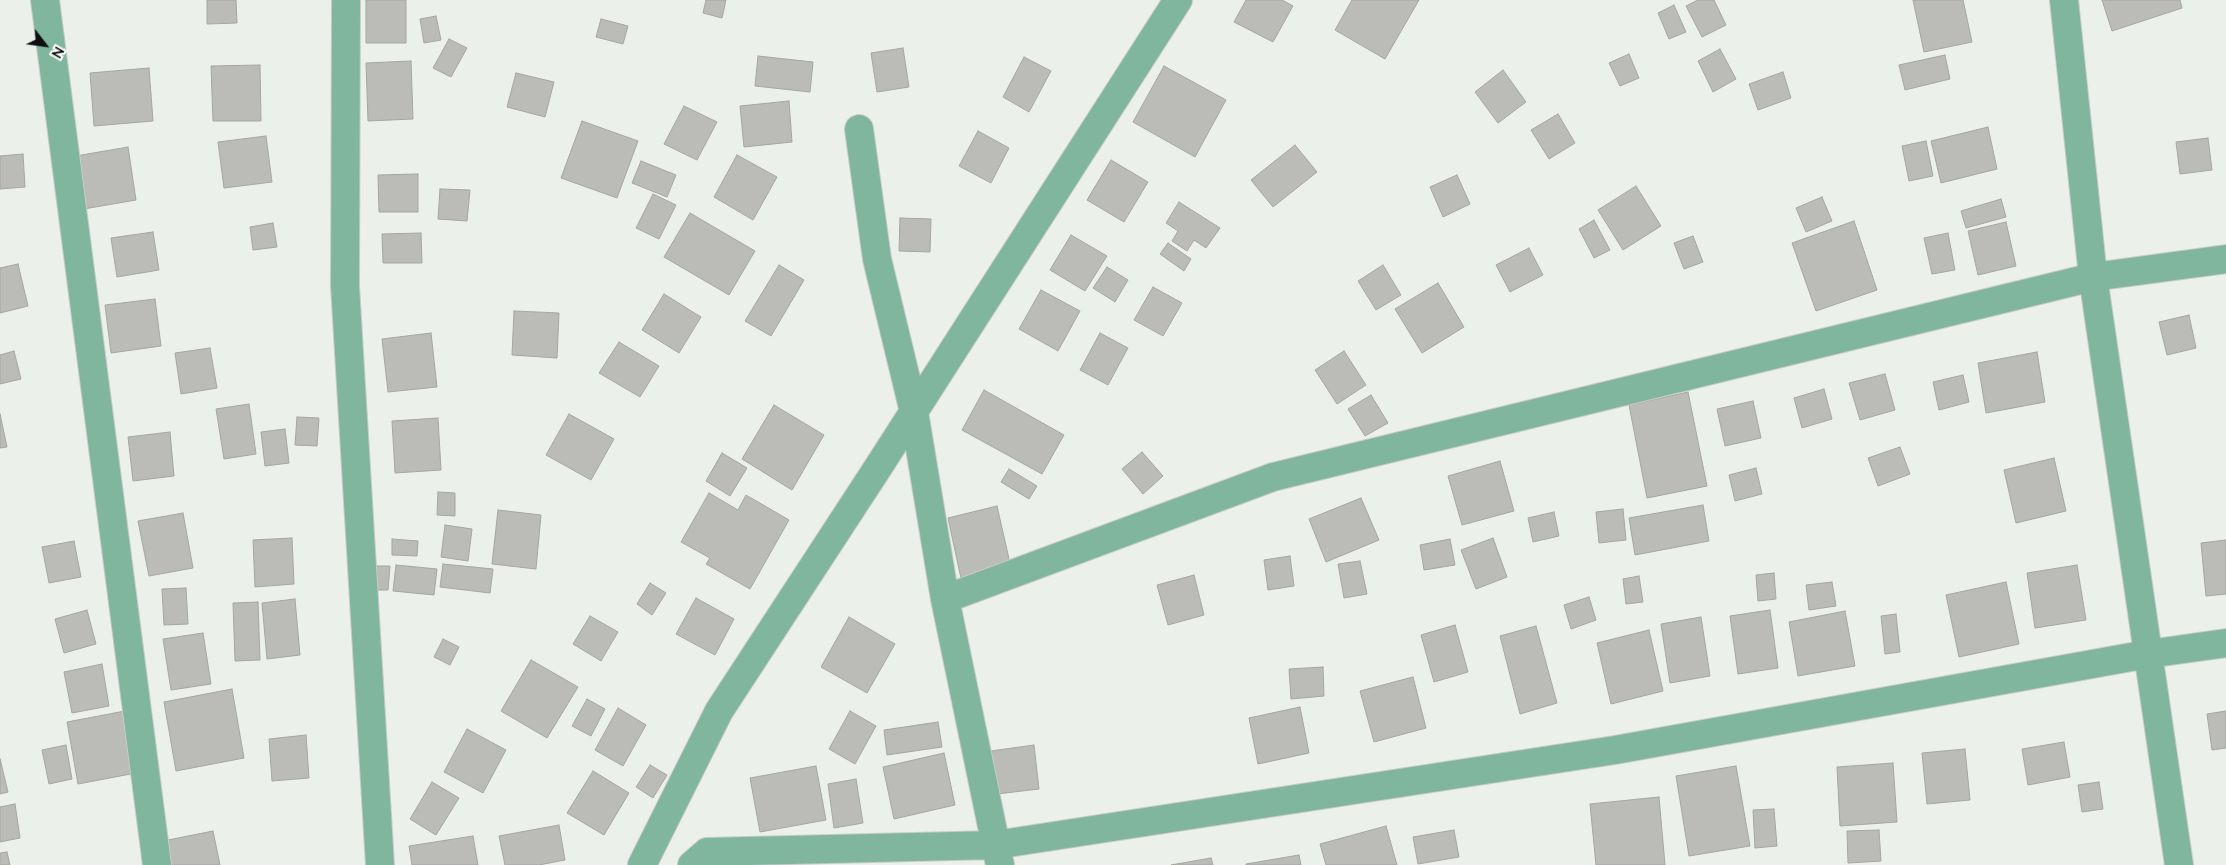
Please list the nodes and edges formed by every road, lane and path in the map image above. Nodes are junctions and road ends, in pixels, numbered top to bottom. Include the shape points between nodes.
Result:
1 (44, 0) edge
2 (346, 0) edge
3 (1178, 0) edge
4 (2064, 0) edge
5 (859, 129) dead end
6 (2226, 259) edge
7 (2093, 277) junction
8 (914, 412) junction
9 (945, 599) junction
10 (2226, 643) edge
11 (2148, 654) junction
12 (997, 855) edge
13 (157, 865) edge
14 (380, 865) edge
15 (642, 865) edge
16 (692, 865) edge
17 (2179, 865) edge

1 - 13 street
2 - 14 street via 345,286
3 - 8 street
4 - 7 street
5 - 8 street via 877,260
6 - 7 street
7 - 9 street via 1273,477
7 - 11 street
8 - 9 street
8 - 15 street via 720,711
9 - 12 street
10 - 11 street
11 - 12 street via 1615,750
11 - 17 street
12 - 16 street via 707,852

